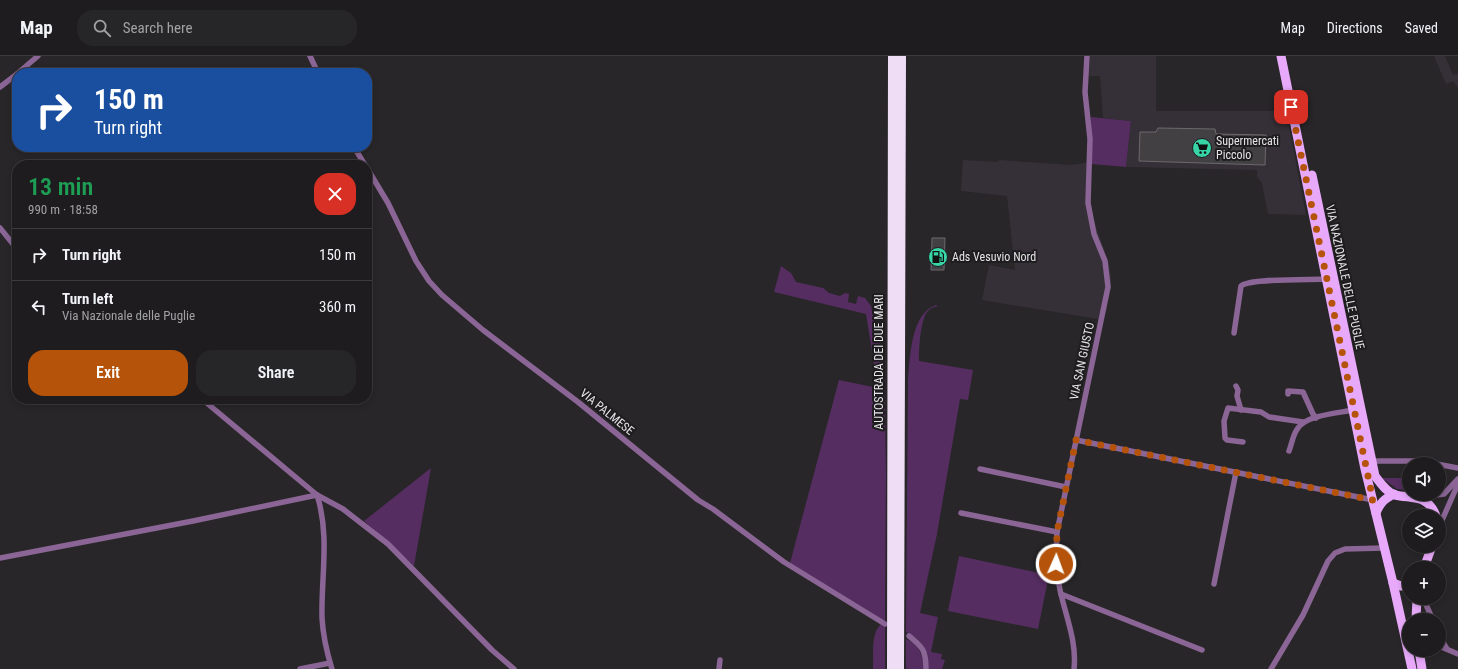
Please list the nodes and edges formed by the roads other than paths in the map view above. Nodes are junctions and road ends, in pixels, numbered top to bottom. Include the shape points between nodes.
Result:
1 (38, 56) edge
2 (310, 56) edge
3 (893, 56) edge
4 (901, 56) edge
5 (1087, 56) edge
6 (1281, 56) edge
7 (1287, 56) edge
8 (23, 68) edge
9 (316, 68) edge
10 (12, 77) edge
11 (0, 87) edge
12 (372, 176) edge
13 (0, 228) edge
14 (12, 243) edge
15 (1327, 279) junction
16 (1234, 332) dead end
17 (1236, 386) dead end
18 (1288, 394) dead end
19 (208, 404) edge
20 (1241, 410) junction
21 (1353, 410) junction
22 (1316, 418) junction
23 (1303, 422) junction
24 (1076, 440) junction
25 (1243, 442) dead end
26 (1289, 451) dead end
27 (1372, 461) junction
28 (1458, 468) edge
29 (980, 469) dead end
30 (1236, 472) junction
31 (1458, 479) edge
32 (1458, 484) edge
33 (1066, 487) junction
34 (1446, 492) edge
35 (1394, 494) junction
36 (317, 495) junction
37 (1402, 495) edge
38 (1373, 500) junction
39 (1423, 501) edge
40 (1431, 509) edge
41 (1446, 511) edge
42 (961, 513) dead end
43 (1376, 513) junction
44 (1057, 532) junction
45 (1384, 548) junction
46 (0, 558) edge
47 (1393, 583) junction
48 (1214, 584) dead end
49 (1402, 586) edge
50 (1061, 594) junction
51 (1399, 612) junction
52 (1402, 620) edge
53 (885, 624) dead end
54 (910, 636) dead end
55 (1446, 646) edge
56 (1448, 649) joint
57 (1202, 650) dead end
58 (1458, 654) edge
59 (720, 660) dead end
60 (331, 666) edge
61 (300, 669) edge
62 (514, 669) edge
63 (718, 669) edge
64 (892, 669) edge
65 (899, 669) edge
66 (926, 669) edge
67 (1074, 669) edge
68 (1271, 669) edge
69 (1412, 669) edge

1 - 8 street
2 - 9 street
3 - 64 highway, AUTOSTRADA DEI DUE MARI
4 - 65 highway, AUTOSTRADA DEI DUE MARI
5 - 24 street, VIA SAN GIUSTO via 1085,92 1090,138 1088,203 1094,234 1105,261 1108,287
6 - 15 main road, VIA NAZIONALE DELLE PUGLIE
7 - 27 main road, VIA NAZIONALE DELLE PUGLIE
10 - 11 street
12 - 53 street, VIA PALMESE via 416,261 429,281 447,299 698,500 784,562
13 - 14 street
15 - 16 street via 1255,281 1243,284
15 - 21 main road, VIA NAZIONALE DELLE PUGLIE
17 - 20 street
18 - 22 street via 1291,390 1304,392
19 - 36 street
20 - 23 street
20 - 25 street via 1228,408 1224,422 1226,439
21 - 22 street
21 - 38 main road, VIA NAZIONALE DELLE PUGLIE
22 - 23 street
23 - 26 street via 1295,433
24 - 30 street
24 - 33 street, VIA SAN GIUSTO
27 - 28 street via 1422,461
27 - 35 main road, VIA NAZIONALE DELLE PUGLIE via 1375,476
29 - 33 street
30 - 38 street
30 - 48 street
31 - 34 street
32 - 41 street
33 - 44 street, VIA SAN GIUSTO
35 - 37 main road
35 - 43 main road via 1384,499
36 - 46 street
36 - 60 street via 321,506 324,540 322,618
36 - 62 street via 343,509 388,544 492,650
38 - 43 main road, VIA NAZIONALE DELLE PUGLIE
39 - 40 main road
42 - 44 street
43 - 45 main road, VIA NAZIONALE DELLE PUGLIE
44 - 50 street, VIA SAN GIUSTO via 1056,564
45 - 47 main road, VIA NAZIONALE DELLE PUGLIE
45 - 68 street via 1335,553 1328,561 1303,615
47 - 49 main road
47 - 51 main road, VIA NAZIONALE DELLE PUGLIE
50 - 57 street
50 - 67 street, VIA SAN GIUSTO via 1072,636
51 - 52 street
51 - 69 main road, VIA NAZIONALE DELLE PUGLIE
54 - 66 street via 921,645 926,656
55 - 56 street
56 - 58 street
59 - 63 street
60 - 61 street

